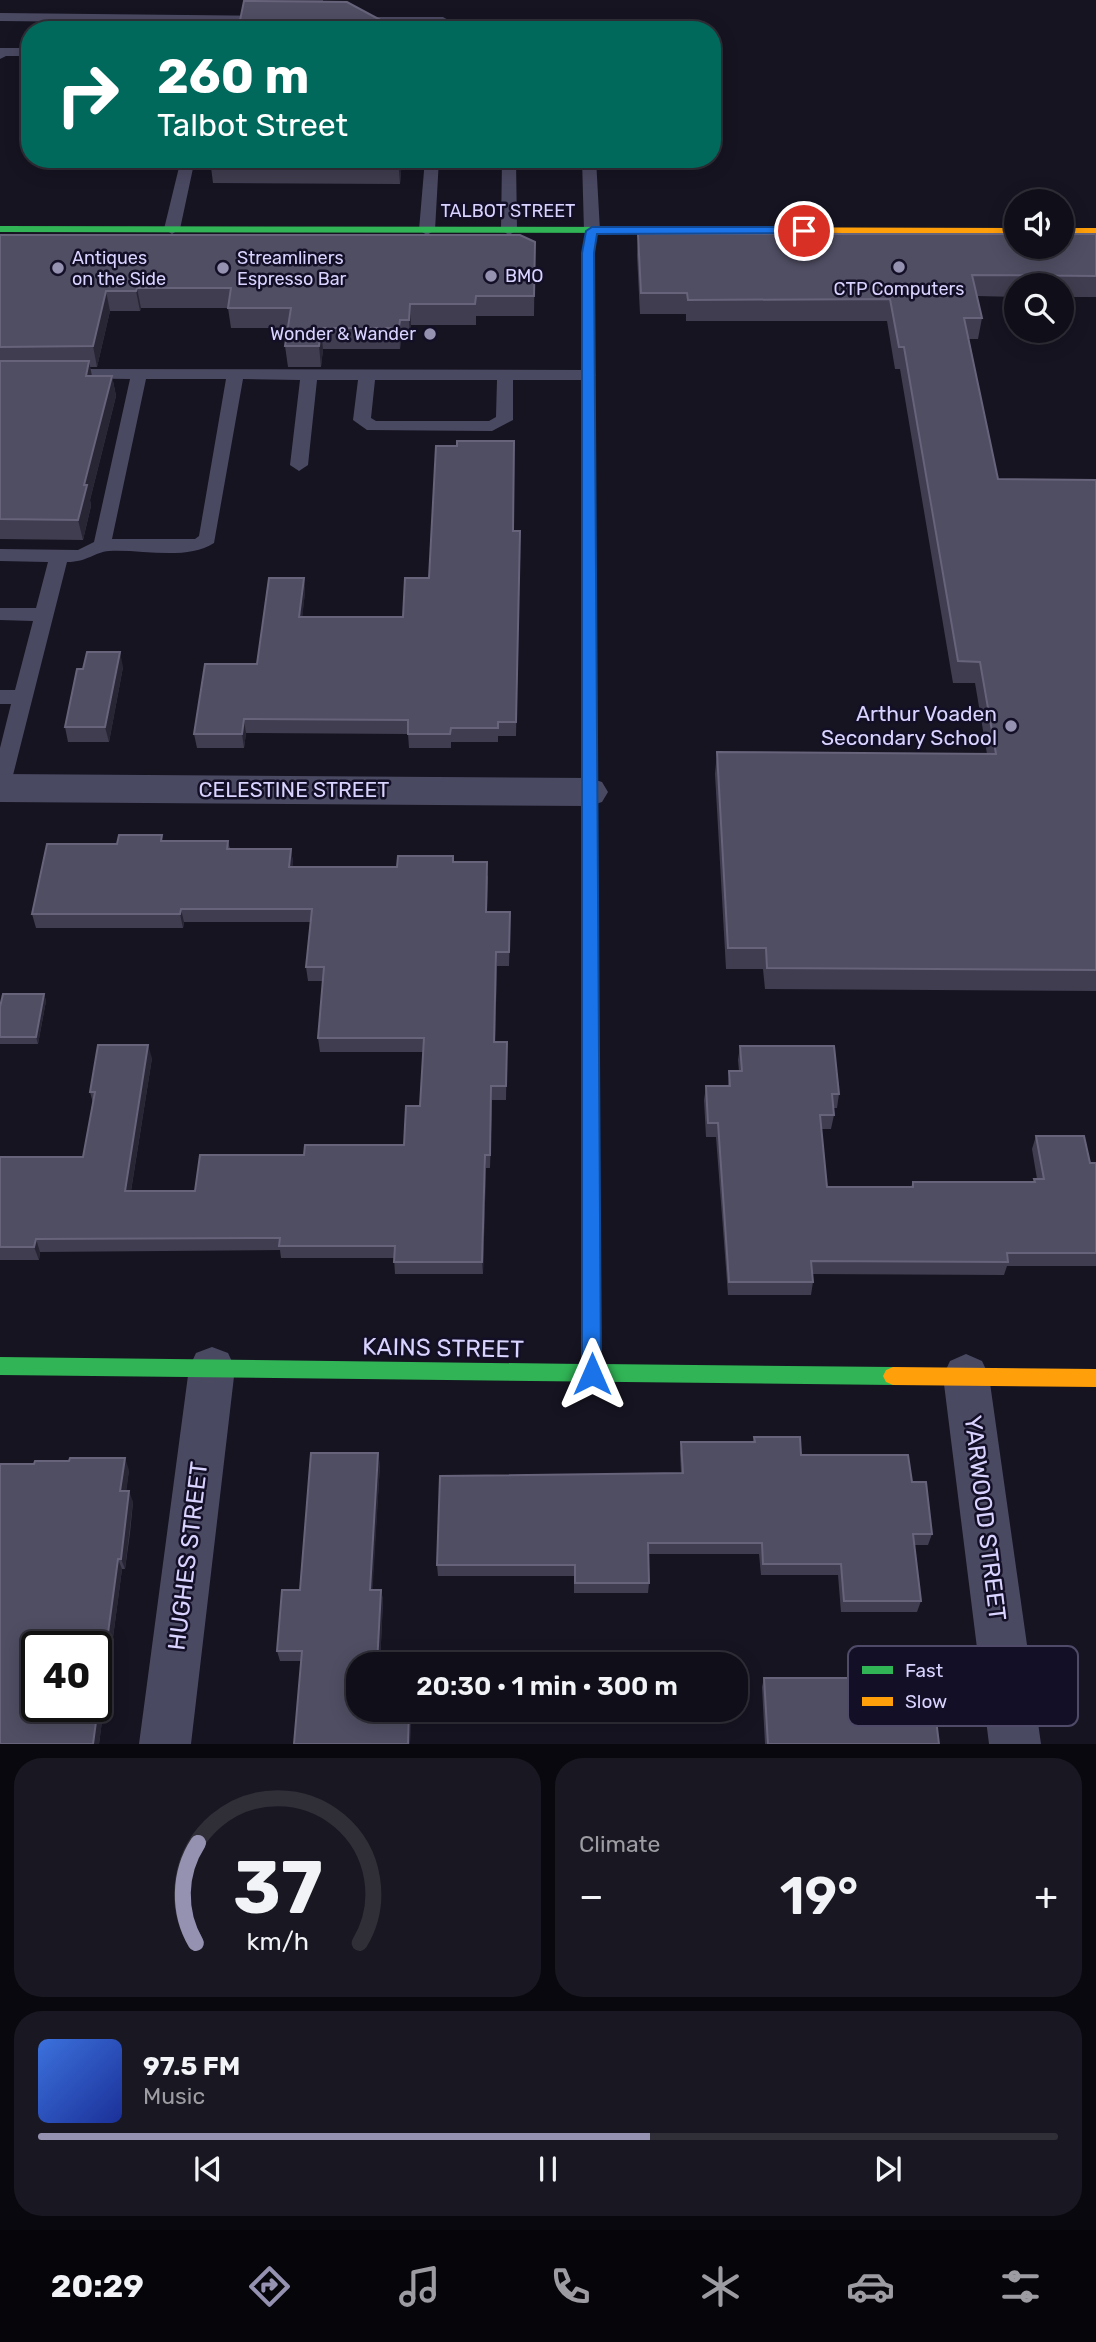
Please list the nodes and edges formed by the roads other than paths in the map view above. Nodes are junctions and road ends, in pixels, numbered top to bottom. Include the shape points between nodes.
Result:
1 (0, 18) edge
2 (277, 20) edge
3 (346, 20) edge
4 (443, 21) edge
5 (21, 52) edge
6 (0, 55) edge
7 (186, 168) edge
8 (431, 168) edge
9 (509, 168) edge
10 (589, 168) edge
11 (0, 229) edge
12 (172, 229) junction
13 (427, 230) junction
14 (509, 230) junction
15 (592, 231) junction
16 (1004, 231) edge
17 (1074, 231) edge
18 (1096, 231) edge
19 (41, 374) edge
20 (139, 374) junction
21 (235, 375) junction
22 (309, 375) junction
23 (367, 375) junction
24 (505, 375) junction
25 (588, 375) junction
26 (299, 465) dead end
27 (103, 545) junction
28 (0, 555) edge
29 (60, 556) junction
30 (0, 614) edge
31 (45, 615) junction
32 (0, 696) edge
33 (24, 697) junction
34 (0, 788) edge
35 (589, 792) junction
36 (0, 1366) edge
37 (212, 1368) junction
38 (592, 1374) junction
39 (966, 1376) junction
40 (1096, 1378) edge
41 (1002, 1646) edge
42 (1013, 1726) edge
43 (165, 1744) edge
44 (1015, 1744) edge

1 - 2 lane
3 - 4 lane
5 - 6 lane
7 - 12 lane
8 - 13 lane
9 - 14 lane
10 - 15 lane
11 - 12 street, TALBOT STREET
12 - 13 street, TALBOT STREET
13 - 14 street, TALBOT STREET
14 - 15 street, TALBOT STREET
15 - 16 street, TALBOT STREET
15 - 25 street
17 - 18 street
19 - 20 lane
20 - 21 lane
20 - 27 lane
21 - 22 lane
21 - 27 lane via 208,538 198,545
22 - 23 lane
22 - 26 lane
23 - 24 lane
23 - 24 lane via 362,420 373,426 492,426 504,420
24 - 25 lane
25 - 35 street
27 - 29 lane via 82,556
28 - 29 lane
29 - 31 lane
30 - 31 lane
31 - 33 lane
32 - 33 lane
33 - 34 lane
34 - 35 street, CELESTINE STREET
35 - 38 street
36 - 37 street, KAINS STREET
37 - 38 street, KAINS STREET
37 - 43 street, HUGHES STREET
38 - 39 street, KAINS STREET
39 - 40 street, KAINS STREET
39 - 41 street, YARWOOD STREET
42 - 44 street, YARWOOD STREET

